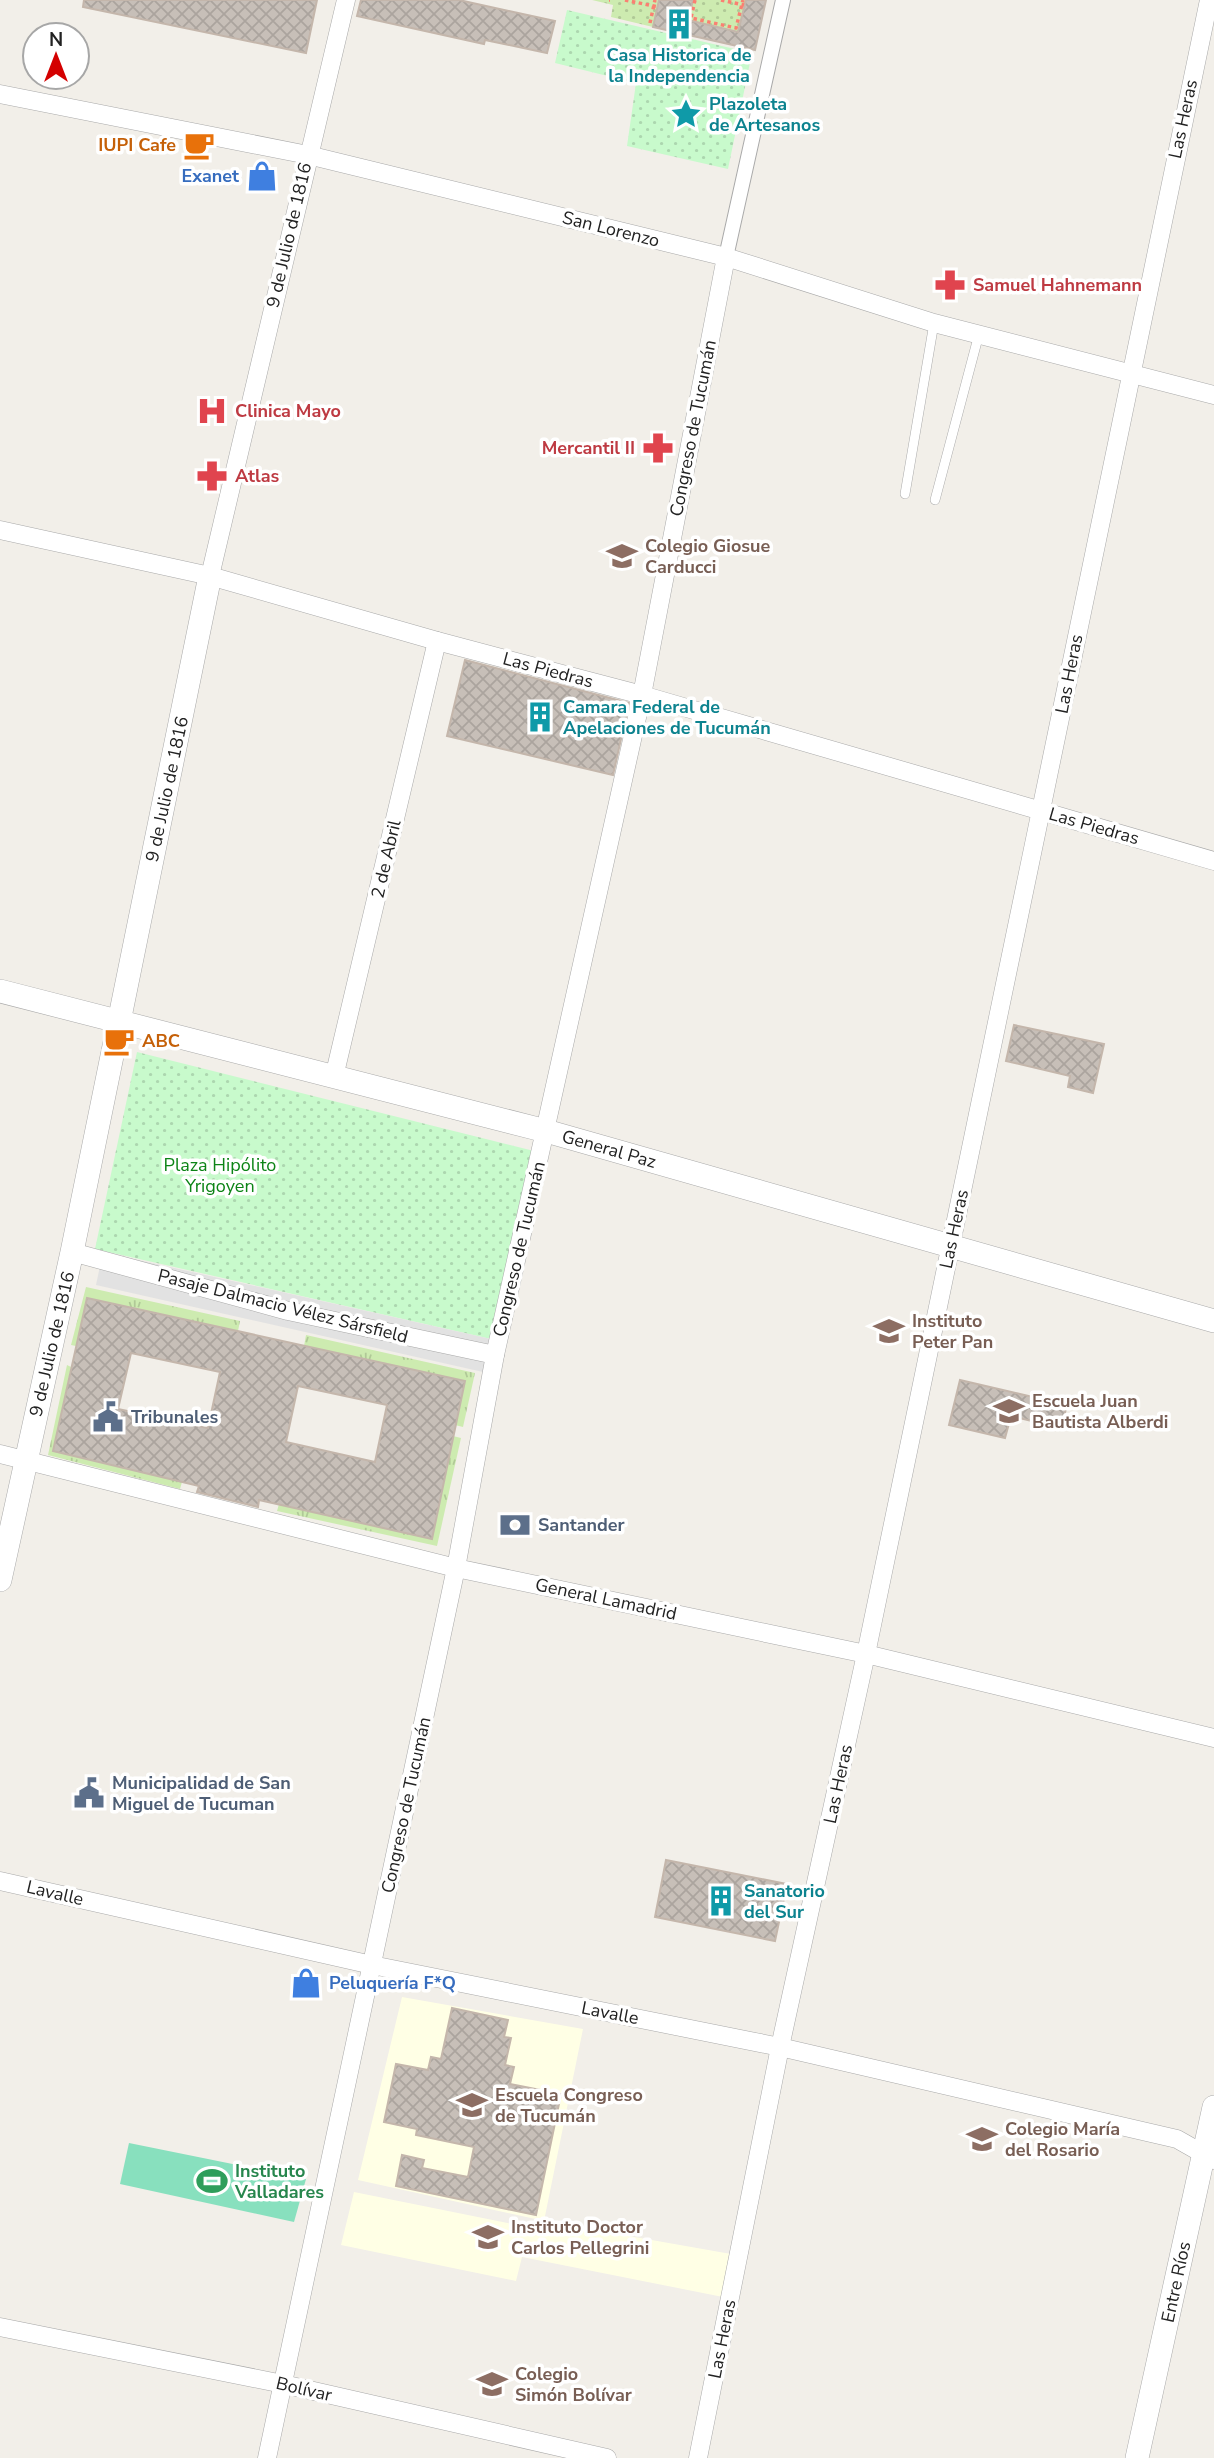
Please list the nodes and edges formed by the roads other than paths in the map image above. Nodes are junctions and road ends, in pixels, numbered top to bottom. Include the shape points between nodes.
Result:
1 (346, 0) edge
2 (783, 0) edge
3 (1209, 0) edge
4 (0, 94) edge
5 (308, 155) junction
6 (726, 257) junction
7 (934, 323) junction
8 (979, 334) junction
9 (1130, 373) junction
10 (1214, 395) edge
11 (905, 494) dead end
12 (934, 500) dead end
13 (0, 530) edge
14 (210, 576) junction
15 (437, 641) junction
16 (642, 695) junction
17 (1041, 810) junction
18 (1214, 861) edge
19 (0, 991) edge
20 (120, 1023) junction
21 (334, 1077) junction
22 (545, 1131) junction
23 (950, 1247) junction
24 (72, 1252) junction
25 (1214, 1321) edge
26 (495, 1355) junction
27 (0, 1454) edge
28 (26, 1460) junction
29 (456, 1568) junction
30 (0, 1580) edge
31 (866, 1654) junction
32 (1214, 1738) edge
33 (0, 1881) edge
34 (372, 1965) junction
35 (780, 2048) junction
36 (1214, 2107) edge
37 (1209, 2157) edge
38 (0, 2327) edge
39 (283, 2384) junction
40 (267, 2458) edge
41 (607, 2458) edge
42 (698, 2458) edge
43 (1137, 2458) edge

1 - 5 street, 9 de Julio de 1816
2 - 6 street, Congreso de Tucumán
3 - 9 street, Las Heras
4 - 5 street, San Lorenzo
5 - 6 street, San Lorenzo
5 - 14 street, 9 de Julio de 1816
6 - 7 street, San Lorenzo
6 - 16 street, Congreso de Tucumán
7 - 8 street, San Lorenzo
7 - 11 lane
8 - 9 street, San Lorenzo
8 - 12 lane
9 - 10 street, San Lorenzo
9 - 17 street, Las Heras
13 - 14 street, Las Piedras
14 - 15 street, Las Piedras
14 - 20 street, 9 de Julio de 1816
15 - 16 street, Las Piedras
15 - 21 street, 2 de Abril
16 - 17 street, Las Piedras
16 - 22 street, Congreso de Tucumán
17 - 18 street, Las Piedras
17 - 23 street, Las Heras
19 - 20 street, General Paz
20 - 21 street, General Paz
20 - 24 street, 9 de Julio de 1816
21 - 22 street, General Paz
22 - 23 street, General Paz
22 - 26 street, Congreso de Tucumán
23 - 25 street, General Paz
23 - 31 street, Las Heras
24 - 26 street, Pasaje Dalmacio Vélez Sársfield via 288,1311
24 - 28 street, 9 de Julio de 1816
26 - 29 street, Congreso de Tucumán
27 - 28 street, General Lamadrid
28 - 29 street, General Lamadrid
28 - 30 street, 9 de Julio de 1816
29 - 31 street, General Lamadrid
29 - 34 street, Congreso de Tucumán
31 - 32 street, General Lamadrid
31 - 35 street, Las Heras
33 - 34 street, Lavalle
34 - 35 street, Lavalle
34 - 39 street, Congreso de Tucumán
35 - 37 street, Lavalle via 1177,2139
35 - 42 street, Las Heras
36 - 37 street, Entre Ríos
37 - 43 street, Entre Ríos
38 - 39 street, Bolívar
39 - 40 street, Congreso de Tucumán
39 - 41 street, Bolívar

